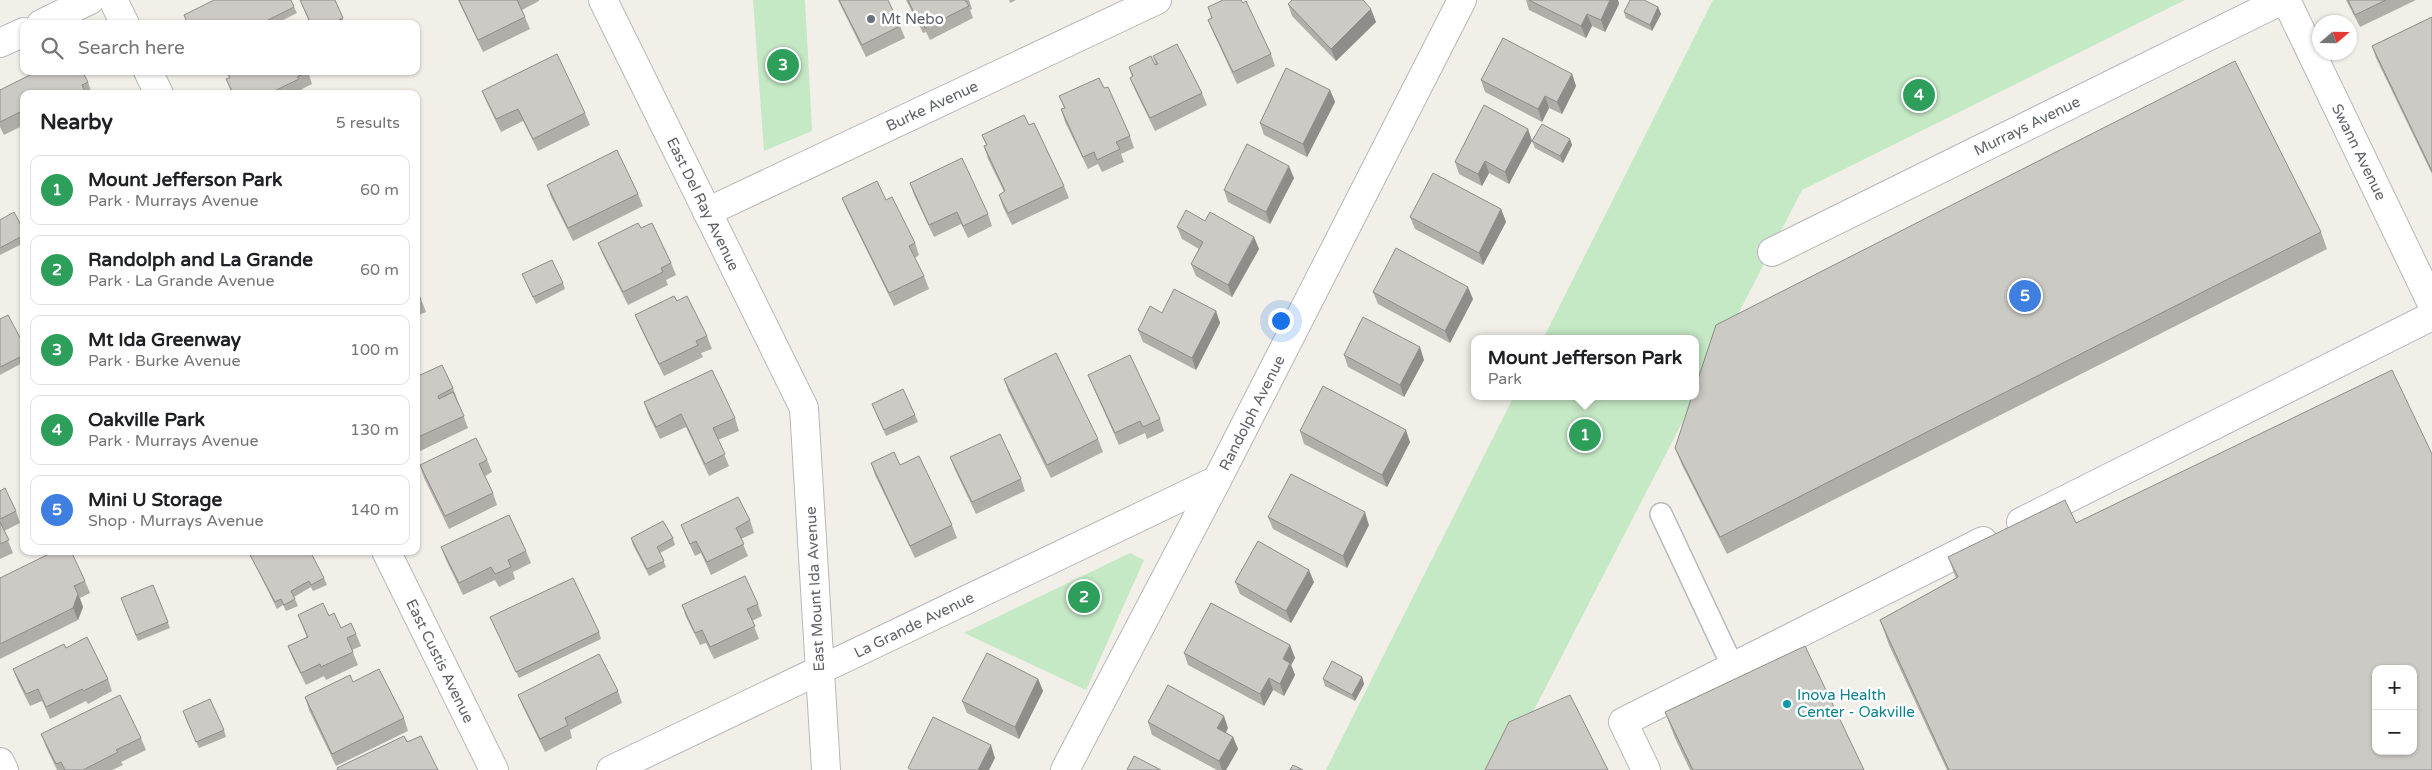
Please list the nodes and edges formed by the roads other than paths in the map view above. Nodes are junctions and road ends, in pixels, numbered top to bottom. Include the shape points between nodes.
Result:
1 (90, 0) edge
2 (113, 0) edge
3 (603, 0) edge
4 (1157, 0) edge
5 (1462, 0) edge
6 (2282, 0) edge
7 (2286, 0) edge
8 (49, 20) edge
9 (123, 20) edge
10 (20, 34) edge
11 (0, 43) edge
12 (150, 75) edge
13 (158, 90) edge
14 (707, 212) junction
15 (1772, 252) dead end
16 (2432, 304) edge
17 (2432, 316) edge
18 (804, 408) joint
19 (1217, 480) junction
20 (1661, 514) dead end
21 (388, 555) edge
22 (1732, 665) junction
23 (820, 670) junction
24 (0, 762) edge
25 (4, 770) edge
26 (494, 770) edge
27 (611, 770) edge
28 (826, 770) edge
29 (1065, 770) edge
30 (1646, 770) edge

1 - 8 street
2 - 9 street
3 - 14 street, East Del Ray Avenue
4 - 14 street, Burke Avenue
5 - 19 street, Randolph Avenue
6 - 15 street, Murrays Avenue
7 - 16 street, Swann Avenue
10 - 11 street
12 - 13 street
14 - 18 street, East Del Ray Avenue
17 - 22 street
18 - 23 street, East Mount Ida Avenue
19 - 23 street, La Grande Avenue
19 - 29 street, Randolph Avenue
20 - 22 lane
21 - 26 street, East Custis Avenue
22 - 30 street via 1623,722
23 - 27 street, La Grande Avenue
23 - 28 street, East Mount Ida Avenue
24 - 25 street

